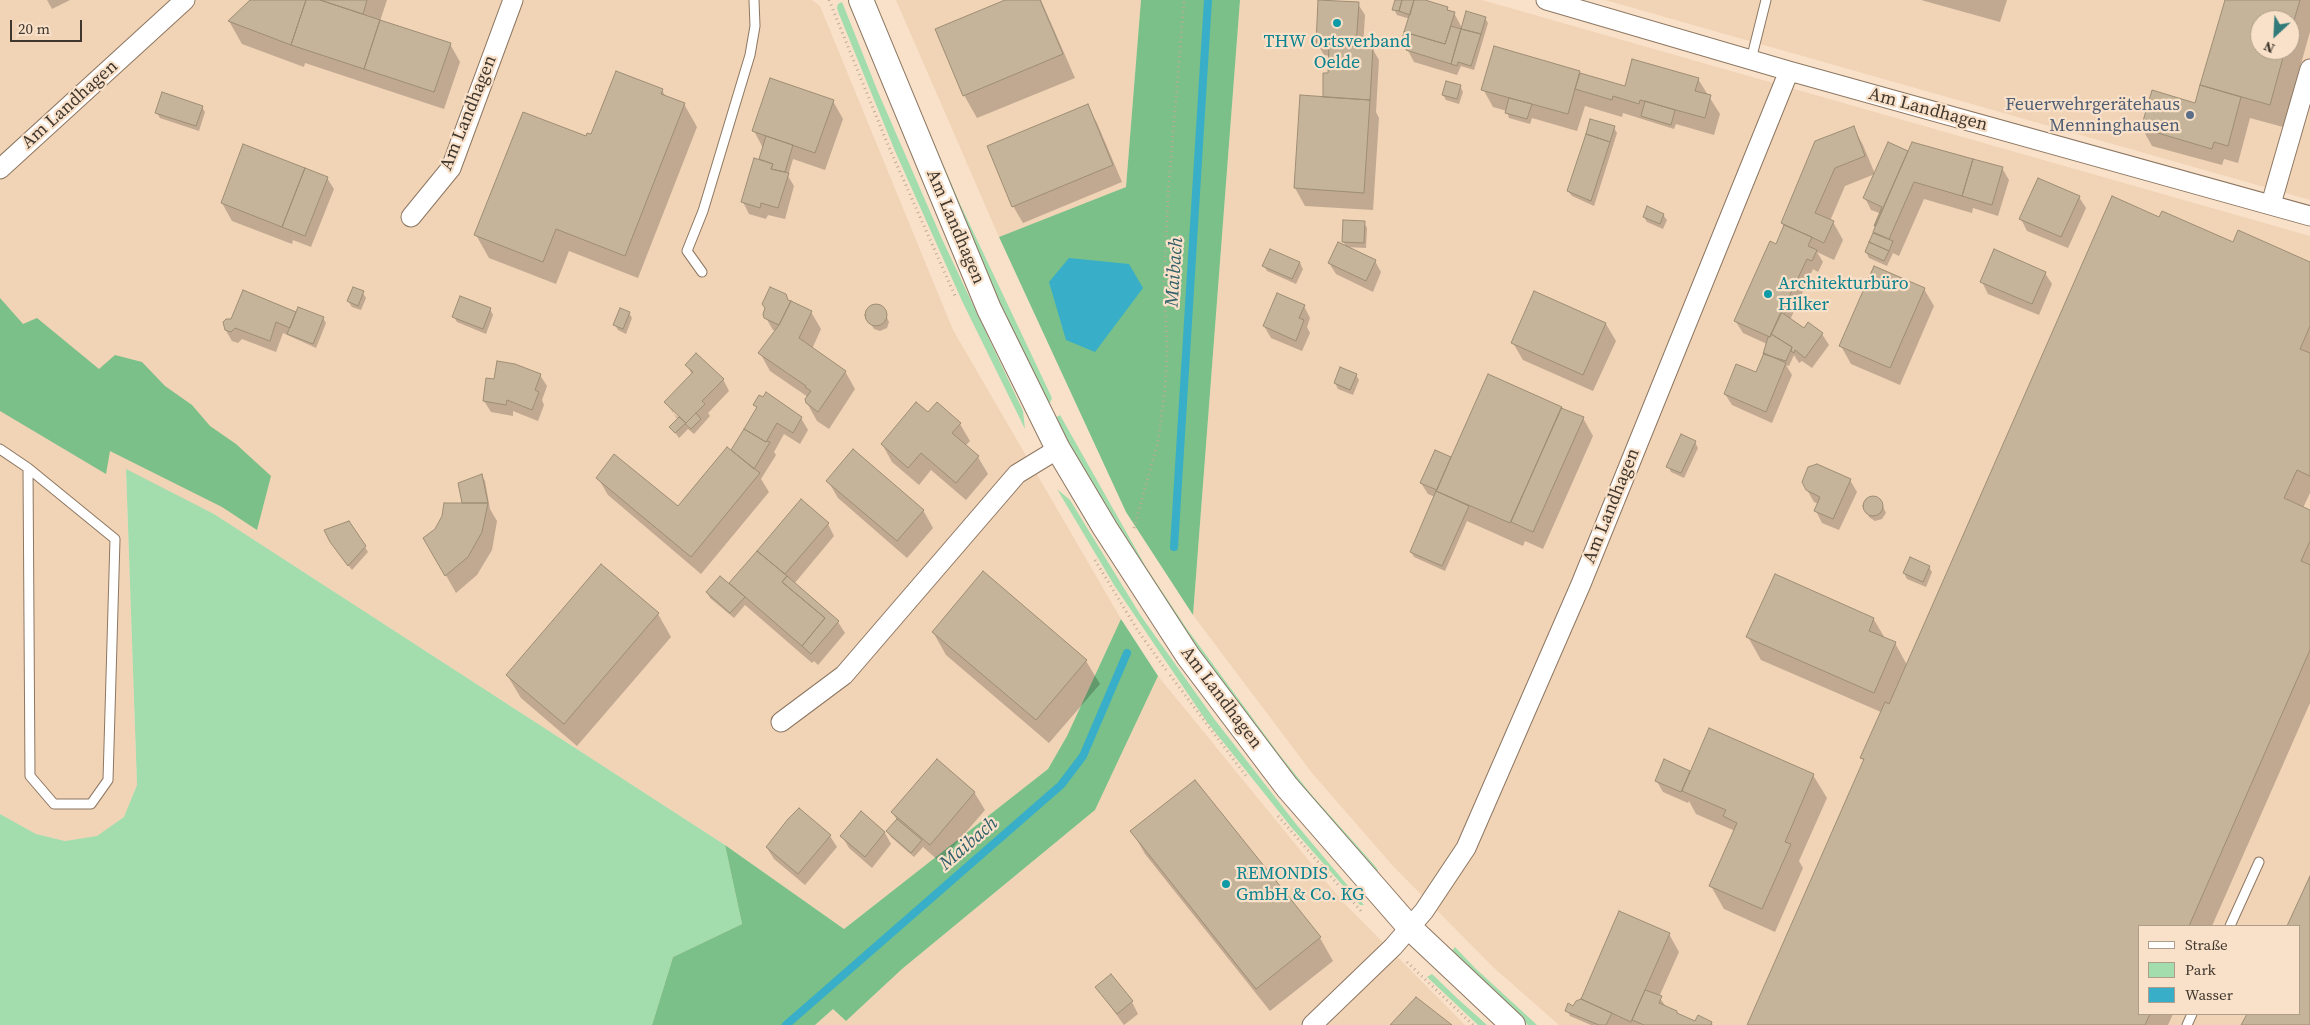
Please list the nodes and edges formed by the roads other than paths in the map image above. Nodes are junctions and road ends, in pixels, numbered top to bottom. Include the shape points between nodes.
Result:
1 (184, 0) edge
2 (513, 0) edge
3 (754, 0) edge
4 (861, 0) edge
5 (1546, 0) edge
6 (1766, 0) edge
7 (1751, 60) junction
8 (2310, 69) edge
9 (1788, 71) junction
10 (0, 169) edge
11 (2271, 204) junction
12 (2310, 216) edge
13 (411, 217) dead end
14 (702, 272) dead end
15 (0, 449) edge
16 (1058, 449) junction
17 (28, 468) junction
18 (781, 722) dead end
19 (2259, 862) dead end
20 (2230, 925) edge
21 (1410, 928) junction
22 (1312, 1025) edge
23 (1513, 1025) edge

1 - 10 street, Am Landhagen
2 - 13 street, Am Landhagen via 451,168
3 - 14 lane via 755,26 750,55 703,211 687,251
4 - 16 street, Am Landhagen via 989,309
5 - 7 street, Am Landhagen
6 - 7 lane
7 - 9 street, Am Landhagen
8 - 11 street
9 - 11 street, Am Landhagen
9 - 21 street, Am Landhagen via 1581,584 1496,783 1466,848
11 - 12 street, Am Landhagen
15 - 17 lane
16 - 18 street via 1016,474 844,675
16 - 21 street, Am Landhagen via 1188,656 1287,787
17 - 17 lane via 30,776 54,804 92,804 108,780 115,539
19 - 20 lane
21 - 22 street, Am Landhagen
21 - 23 street, Am Landhagen

